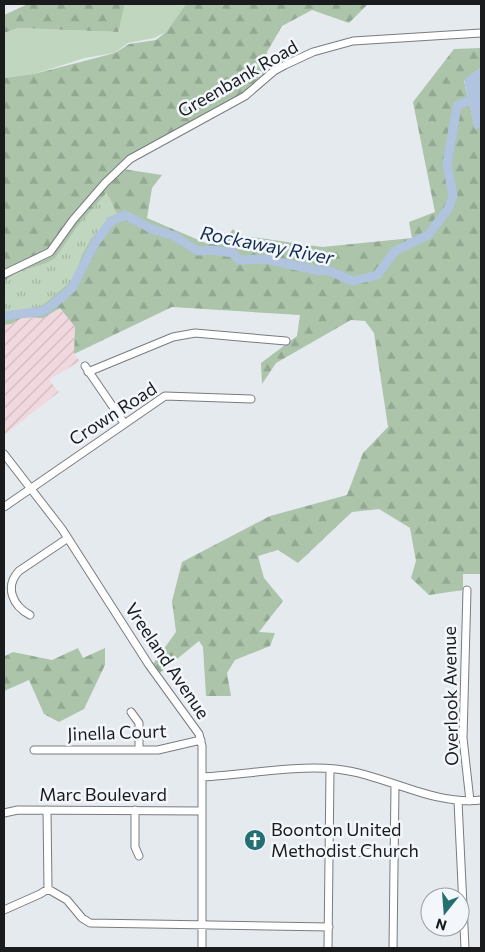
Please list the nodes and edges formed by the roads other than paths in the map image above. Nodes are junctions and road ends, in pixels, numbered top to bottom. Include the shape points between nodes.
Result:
1 (481, 33) edge
2 (4, 274) edge
3 (286, 341) dead end
4 (251, 398) dead end
5 (124, 422) junction
6 (4, 454) edge
7 (31, 488) junction
8 (4, 507) edge
9 (68, 538) junction
10 (467, 590) dead end
11 (30, 615) dead end
12 (131, 712) dead end
13 (201, 740) junction
14 (34, 750) dead end
15 (139, 750) junction
16 (330, 770) junction
17 (202, 777) junction
18 (396, 785) junction
19 (481, 800) edge
20 (458, 801) junction
21 (470, 801) junction
22 (46, 810) junction
23 (134, 810) junction
24 (202, 811) junction
25 (4, 813) edge
26 (329, 852) junction
27 (394, 853) junction
28 (139, 856) dead end
29 (48, 889) junction
30 (4, 910) edge
31 (202, 926) junction
32 (329, 927) junction
33 (202, 948) edge
34 (328, 948) edge
35 (393, 948) edge
36 (465, 948) edge

1 - 2 street, Greenbank Road via 353,41 318,50 285,65 245,96 130,159 105,183 50,252
3 - 5 street via 195,333 173,337 86,369
4 - 5 street, Crown Road via 165,396
5 - 7 street, Crown Road
6 - 7 street, Vreeland Avenue
7 - 8 street, Crown Road
7 - 9 street, Vreeland Avenue
9 - 11 street via 13,578 10,588 14,599 21,610
9 - 13 street, Vreeland Avenue
10 - 21 street, Overlook Avenue via 463,738
12 - 15 street via 139,723
13 - 15 street, Jinella Court via 168,748
13 - 17 street, Vreeland Avenue
14 - 15 street, Jinella Court
16 - 17 street
16 - 18 street
16 - 26 street
17 - 24 street, Vreeland Avenue
18 - 20 street
18 - 27 street
19 - 21 street
20 - 21 street
20 - 36 street
22 - 23 street, Marc Boulevard
22 - 25 street, Marc Boulevard
22 - 29 street
23 - 24 street, Marc Boulevard
23 - 28 street via 135,846
24 - 31 street, Vreeland Avenue
26 - 27 street
26 - 32 street
27 - 35 street
29 - 30 street
29 - 31 street via 67,900 90,923
31 - 32 street
31 - 33 street, Vreeland Avenue
32 - 34 street

